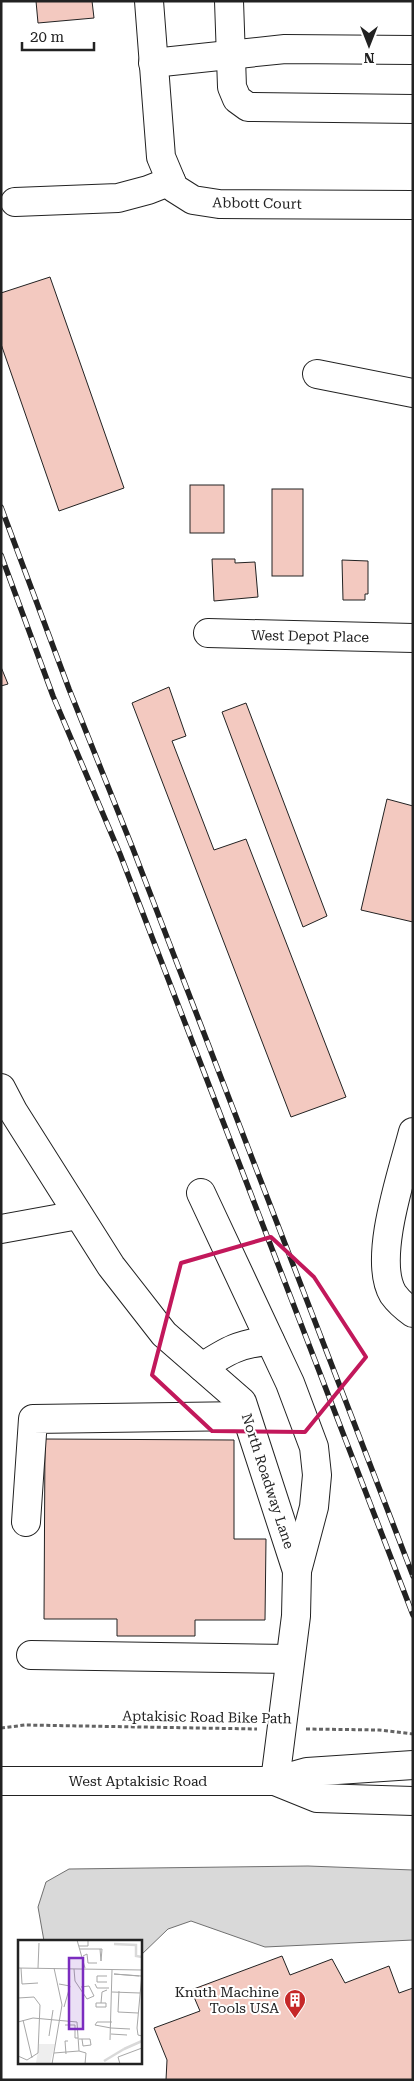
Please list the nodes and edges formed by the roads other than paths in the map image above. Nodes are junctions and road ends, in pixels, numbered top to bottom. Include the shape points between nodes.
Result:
1 (149, 1) edge
2 (229, 1) edge
3 (413, 50) edge
4 (229, 54) junction
5 (153, 63) junction
6 (413, 109) edge
7 (171, 181) junction
8 (15, 202) dead end
9 (413, 205) edge
10 (316, 374) dead end
11 (413, 393) edge
12 (208, 633) dead end
13 (413, 638) edge
14 (7, 1100) edge
15 (413, 1132) edge
16 (201, 1193) dead end
17 (78, 1215) junction
18 (1, 1229) edge
19 (413, 1313) edge
20 (270, 1341) junction
21 (202, 1367) junction
22 (246, 1416) junction
23 (26, 1522) dead end
24 (297, 1570) junction
25 (31, 1655) dead end
26 (290, 1659) junction
27 (413, 1765) edge
28 (1, 1781) edge
29 (275, 1781) junction
30 (413, 1801) edge

1 - 5 street, Abbott Court
2 - 4 street
3 - 4 street via 285,49
4 - 5 street
4 - 6 street via 232,87 237,100 248,108
5 - 7 street, Abbott Court via 161,157
7 - 8 street via 118,198
7 - 9 street, Abbott Court via 174,188 193,200 219,204
10 - 11 street
12 - 13 street, West Depot Place
14 - 17 street, North Roadway Lane
15 - 19 street via 387,1236 386,1267 393,1294
16 - 20 street
17 - 18 street
17 - 21 street, North Roadway Lane via 111,1266 164,1334
20 - 21 street via 248,1342 231,1348
20 - 24 street via 290,1382 314,1447 318,1475 314,1507
21 - 22 street, North Roadway Lane via 242,1402
22 - 23 street via 33,1419
22 - 24 street, North Roadway Lane
24 - 26 street, North Roadway Lane via 296,1616
25 - 26 street
26 - 29 street, North Roadway Lane
27 - 29 street, West Aptakisic Road via 307,1772
28 - 29 street, West Aptakisic Road
29 - 30 street, West Aptakisic Road via 317,1798

